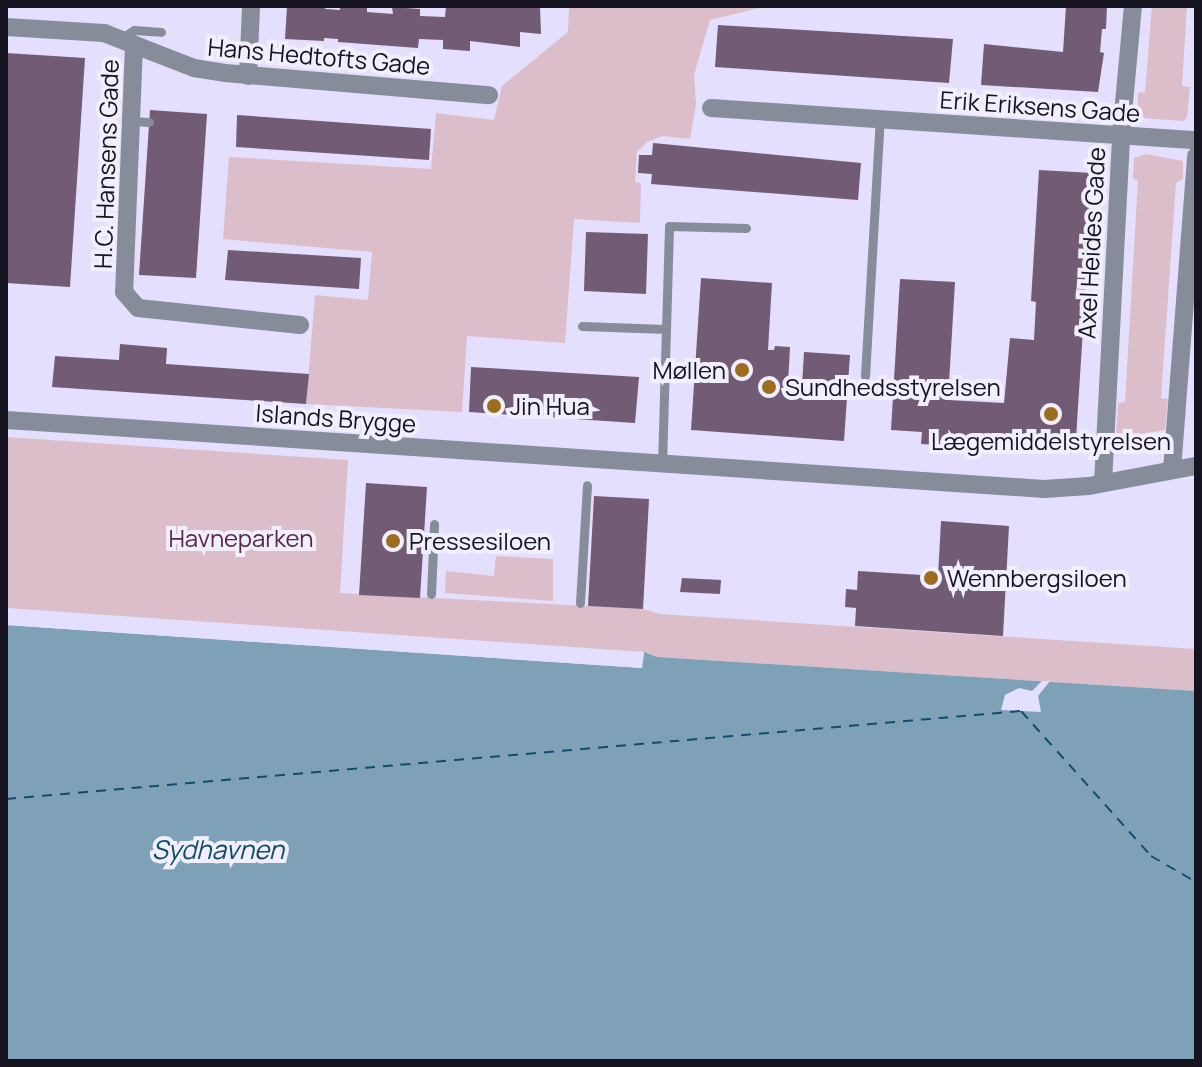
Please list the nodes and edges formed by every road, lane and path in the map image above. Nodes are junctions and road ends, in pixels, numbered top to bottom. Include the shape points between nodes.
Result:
1 (251, 6) edge
2 (1133, 6) edge
3 (6, 27) edge
4 (161, 32) dead end
5 (127, 43) junction
6 (248, 76) junction
7 (489, 95) dead end
8 (711, 108) dead end
9 (880, 119) junction
10 (1121, 135) junction
11 (1196, 140) edge
12 (1196, 156) edge
13 (746, 228) dead end
14 (300, 325) dead end
15 (582, 326) dead end
16 (666, 329) junction
17 (865, 376) dead end
18 (6, 420) edge
19 (662, 464) junction
20 (1196, 466) edge
21 (1172, 470) junction
22 (1103, 483) junction
23 (587, 485) dead end
24 (434, 524) dead end
25 (431, 594) dead end
26 (580, 603) dead end

1 - 6 street
2 - 10 street, Axel Heides Gade
3 - 5 street, Hans Hedtofts Gade via 104,33
4 - 5 lane via 134,30
5 - 6 street, Hans Hedtofts Gade via 194,68
5 - 14 street, H.C. Hansens Gade via 140,122 124,292 138,308
6 - 7 street, Hans Hedtofts Gade
8 - 9 street, Erik Eriksens Gade
9 - 10 street, Erik Eriksens Gade
9 - 17 lane
10 - 11 street, Erik Eriksens Gade
10 - 22 street, Axel Heides Gade
12 - 21 street
13 - 16 lane via 669,226
15 - 16 lane
16 - 19 lane
18 - 19 street, Islands Brygge
19 - 22 street, Islands Brygge via 1044,489
20 - 21 street, Islands Brygge
21 - 22 street, Islands Brygge
23 - 26 lane
24 - 25 lane

